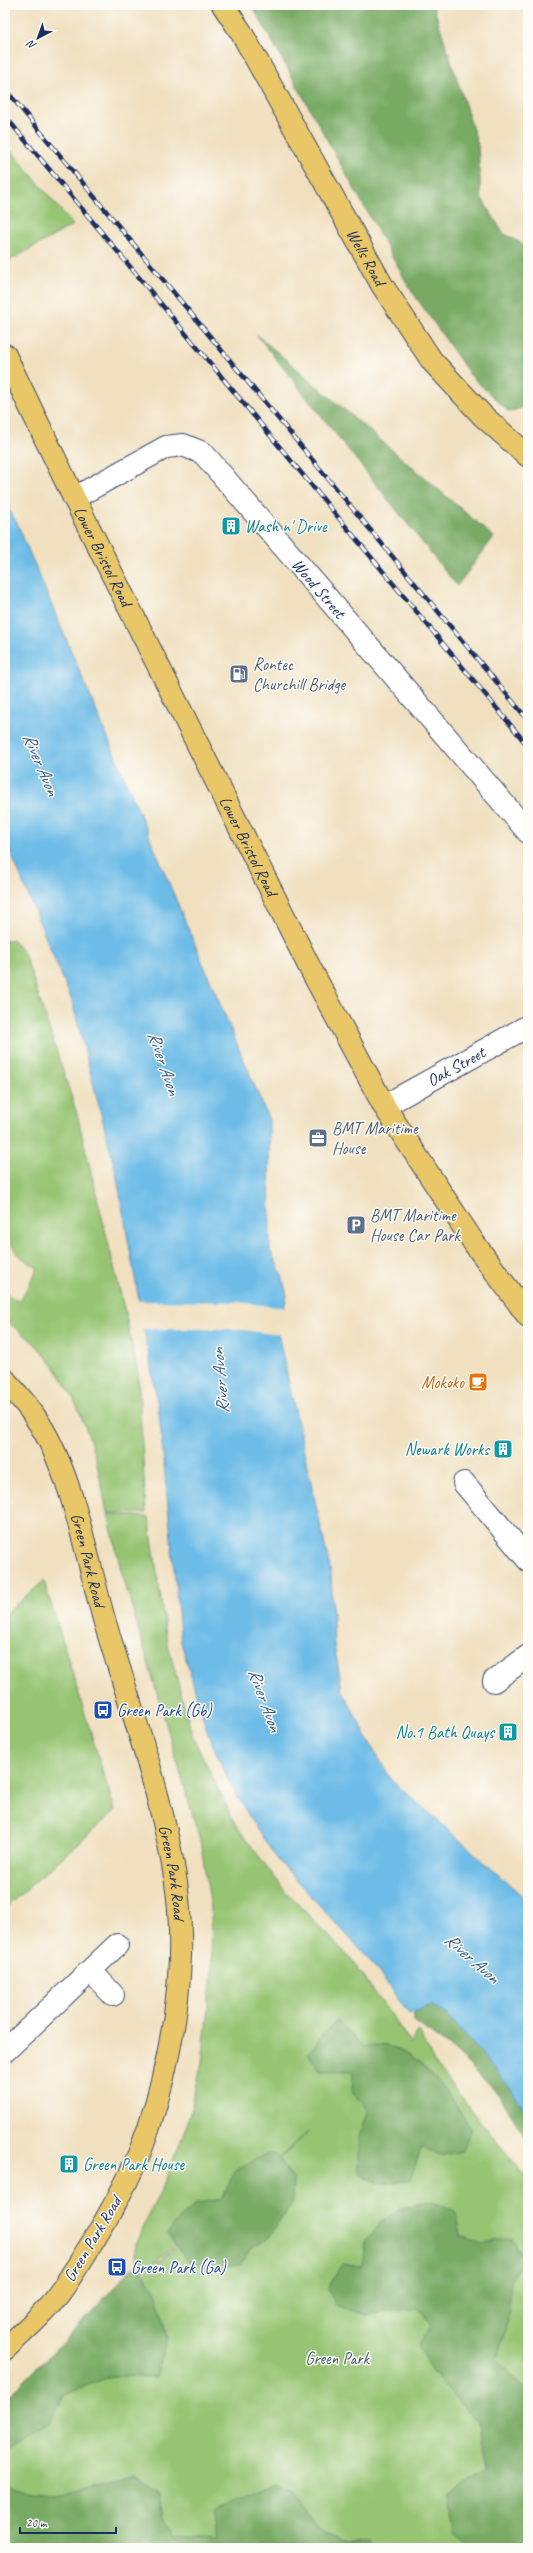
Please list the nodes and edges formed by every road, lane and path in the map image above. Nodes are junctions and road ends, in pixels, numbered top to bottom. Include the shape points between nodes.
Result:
1 (223, 5) edge
2 (230, 5) edge
3 (240, 32) junction
4 (5, 355) edge
5 (528, 456) edge
6 (74, 498) junction
7 (528, 832) edge
8 (528, 1026) edge
9 (384, 1106) junction
10 (528, 1316) edge
11 (5, 1380) edge
12 (464, 1483) dead end
13 (528, 1560) edge
14 (528, 1656) edge
15 (494, 1681) dead end
16 (117, 1945) dead end
17 (91, 1970) junction
18 (113, 1995) dead end
19 (5, 2051) edge
20 (5, 2349) edge

1 - 3 main road, Wells Road
2 - 3 main road, Wells Road
3 - 5 main road, Wells Road via 382,284 432,361 482,416
4 - 6 main road, Lower Bristol Road
6 - 7 street, Wood Street via 166,447 183,445 203,453
6 - 9 main road, Lower Bristol Road via 310,968
8 - 9 street, Oak Street
9 - 10 main road, Lower Bristol Road via 474,1243
11 - 20 main road, Green Park Road via 36,1418 57,1460 72,1501 105,1623 154,1785 174,1866 180,1933 172,2027 163,2076 147,2131 132,2168 62,2289 30,2326
12 - 13 street
14 - 15 street
16 - 17 street
17 - 18 street
17 - 19 street

